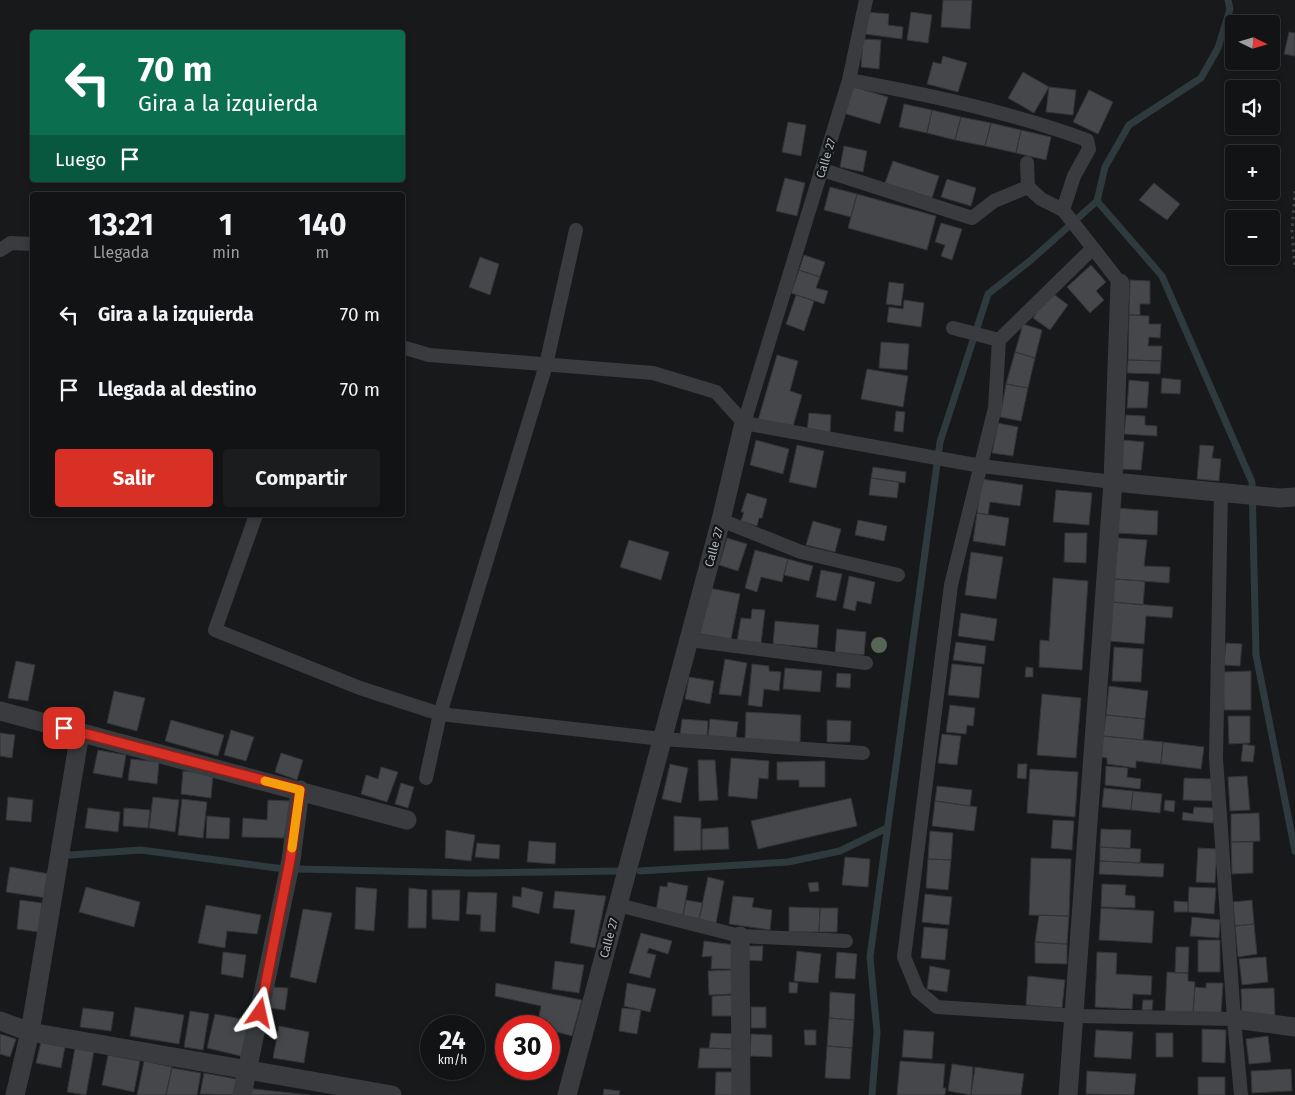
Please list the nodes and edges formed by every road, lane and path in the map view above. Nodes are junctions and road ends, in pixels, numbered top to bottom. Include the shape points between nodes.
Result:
1 (866, 0) edge
2 (850, 80) junction
3 (1027, 163) dead end
4 (823, 170) junction
5 (1028, 187) junction
6 (1295, 192) edge
7 (1063, 210) junction
8 (576, 230) dead end
9 (30, 244) edge
10 (1093, 248) junction
11 (0, 250) edge
12 (1295, 269) edge
13 (1120, 283) joint
14 (953, 328) dead end
15 (999, 340) junction
16 (405, 348) edge
17 (546, 365) junction
18 (744, 422) junction
19 (981, 466) junction
20 (1113, 482) junction
21 (1221, 491) junction
22 (1287, 497) edge
23 (255, 517) edge
24 (721, 520) junction
25 (898, 575) dead end
26 (689, 640) junction
27 (866, 662) dead end
28 (0, 711) edge
29 (440, 714) junction
30 (80, 733) junction
31 (662, 739) junction
32 (863, 753) dead end
33 (426, 778) dead end
34 (300, 790) junction
35 (407, 820) dead end
36 (618, 905) junction
37 (740, 936) junction
38 (846, 941) dead end
39 (1234, 1019) junction
40 (0, 1021) edge
41 (1295, 1027) edge
42 (30, 1032) junction
43 (248, 1071) junction
44 (15, 1095) edge
45 (242, 1095) edge
46 (392, 1095) edge
47 (567, 1095) edge
48 (740, 1095) edge
49 (1068, 1095) edge
50 (1241, 1095) edge

1 - 2 street, Calle 27
2 - 4 street, Calle 27
2 - 7 street via 924,94 1044,125 1087,140 1089,150 1074,176
3 - 5 street
4 - 5 street via 972,218 994,201
4 - 18 street, Calle 27
5 - 7 street via 1041,199
6 - 12 path via 1292,231
7 - 10 street
8 - 17 street
9 - 11 street via 11,243
10 - 13 street
10 - 15 street
13 - 20 street
14 - 15 street
15 - 19 street via 995,408
16 - 17 street via 429,355
17 - 18 street via 662,376 716,392
17 - 29 street
18 - 19 street
18 - 24 street, Calle 27
19 - 20 street
19 - 39 street via 951,585 904,957 910,975 918,991 937,1007 1077,1016
20 - 21 street
20 - 49 street
21 - 22 street
21 - 39 street via 1216,758
23 - 29 street via 215,630 360,688
24 - 25 street via 801,552
24 - 26 street, Calle 27
26 - 27 street
26 - 31 street, Calle 27
28 - 30 street
29 - 31 street
29 - 33 street
30 - 34 street
30 - 42 street
31 - 32 street
31 - 36 street, Calle 27
34 - 35 street
34 - 43 street via 290,860
36 - 37 street
36 - 47 street, Calle 27
37 - 38 street
37 - 48 street
39 - 41 street
39 - 50 street
40 - 42 street
42 - 43 street
42 - 44 street
43 - 45 street
43 - 46 street

